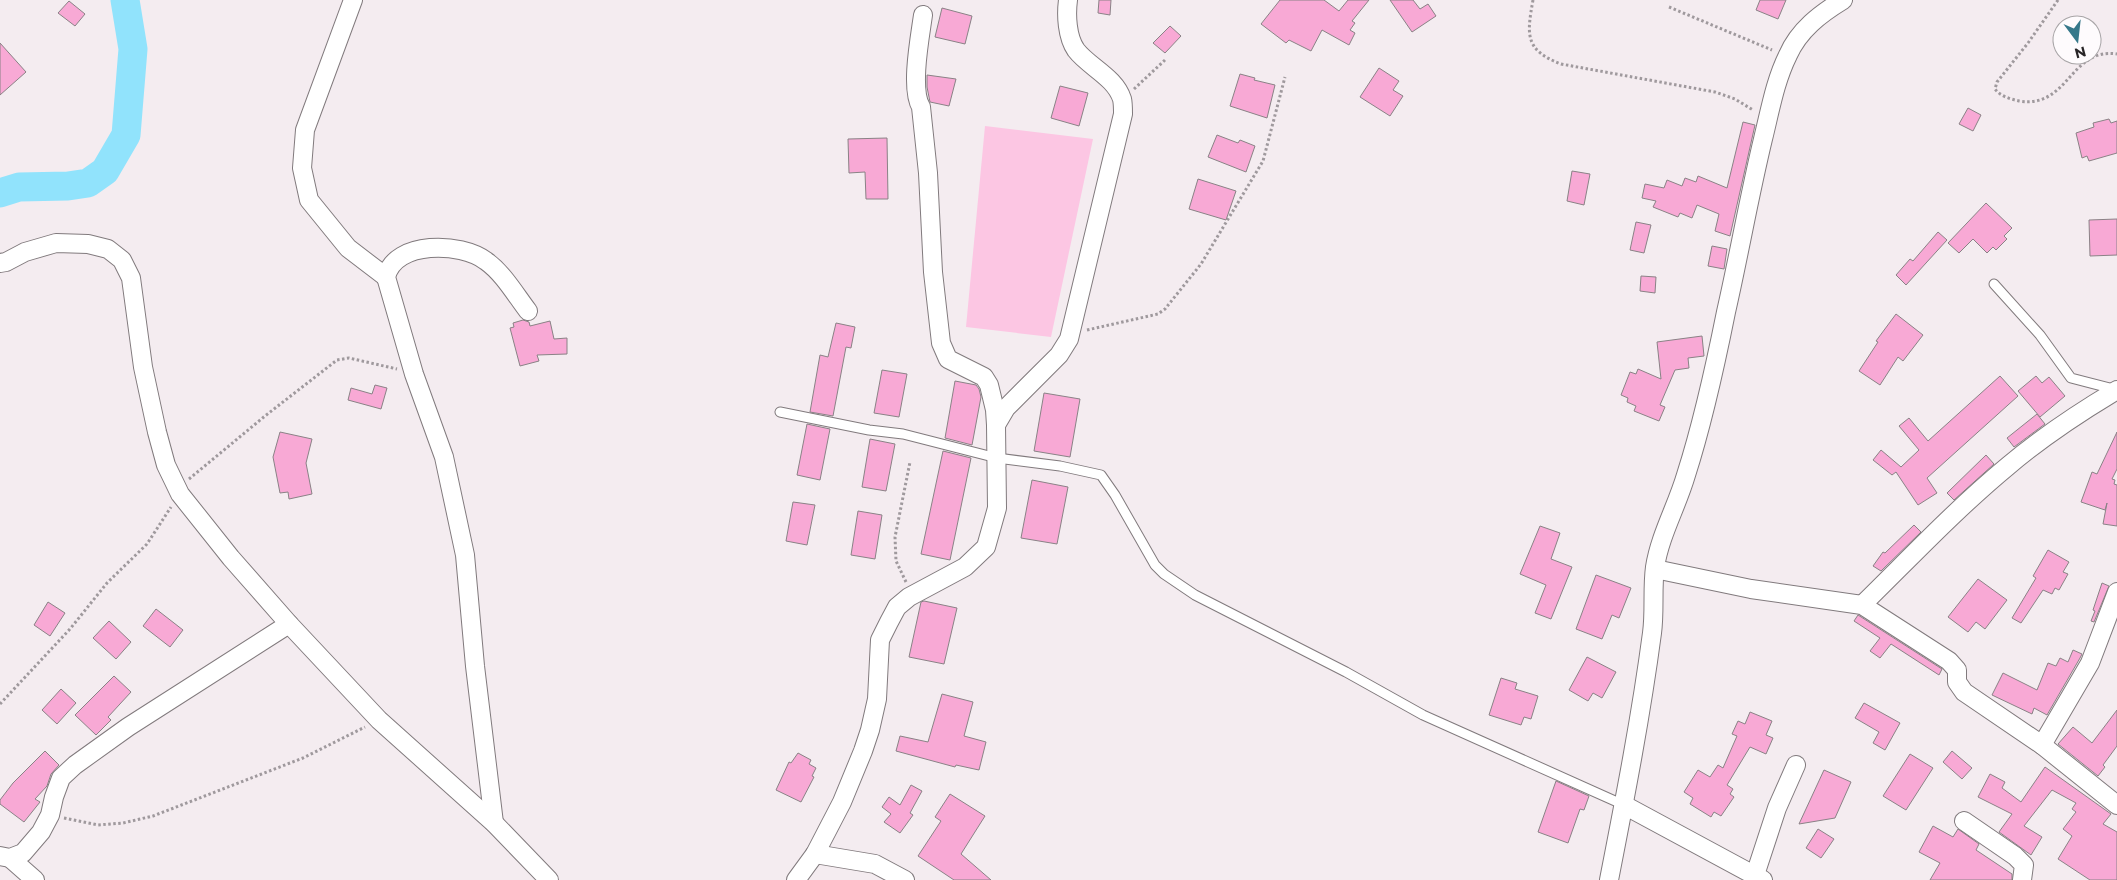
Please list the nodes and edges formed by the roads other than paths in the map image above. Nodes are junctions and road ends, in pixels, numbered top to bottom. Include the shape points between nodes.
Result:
1 (353, 0) edge
2 (1068, 0) edge
3 (1843, 0) edge
4 (923, 15) dead end
5 (0, 263) edge
6 (386, 277) junction
7 (1994, 284) dead end
8 (528, 311) dead end
9 (2117, 390) edge
10 (780, 412) dead end
11 (996, 425) junction
12 (997, 458) junction
13 (1655, 569) junction
14 (2117, 592) edge
15 (1862, 605) junction
16 (289, 624) junction
17 (2042, 745) junction
18 (1796, 765) dead end
19 (1624, 805) junction
20 (2117, 805) edge
21 (1964, 821) dead end
22 (494, 823) junction
23 (815, 854) junction
24 (5, 857) edge
25 (1759, 878) edge
26 (35, 880) edge
27 (549, 880) edge
28 (796, 880) edge
29 (905, 880) edge
30 (1609, 880) edge
31 (2022, 880) edge

1 - 6 street via 305,130 302,168 309,200 348,248
2 - 11 street via 1070,33 1076,49 1107,79 1122,99 1123,114 1069,339 1059,355 1006,408
3 - 13 street via 1806,27 1786,57 1767,121 1694,446
4 - 11 street via 916,100 920,107 928,173 933,272 941,343 948,359 984,378 989,385
5 - 16 street via 56,243 88,244 108,249 122,260 131,278 143,366 166,465 178,491
6 - 8 street via 389,267 408,253 428,247 466,251 486,261
6 - 22 street via 414,374 444,457 465,555
7 - 9 lane via 2040,335 2071,378
9 - 15 street via 2009,465
10 - 12 lane via 903,434
11 - 12 street
12 - 19 lane via 1101,475 1155,564 1195,595 1423,715
12 - 23 street via 996,508 986,547 965,567 909,597 897,607 880,640 877,699 870,730 842,802
13 - 15 street via 1752,589
13 - 19 street via 1653,629
14 - 17 street via 2090,663
15 - 17 street via 1949,661 1957,670 1957,682 1964,692
16 - 22 street via 379,720
16 - 24 street via 128,727 75,765 61,778 50,815 41,832 23,853
17 - 20 street
18 - 25 street via 1777,808
19 - 25 street
19 - 30 street
21 - 31 street via 2024,865
22 - 27 street
23 - 28 street
23 - 29 street via 875,864
24 - 26 street

